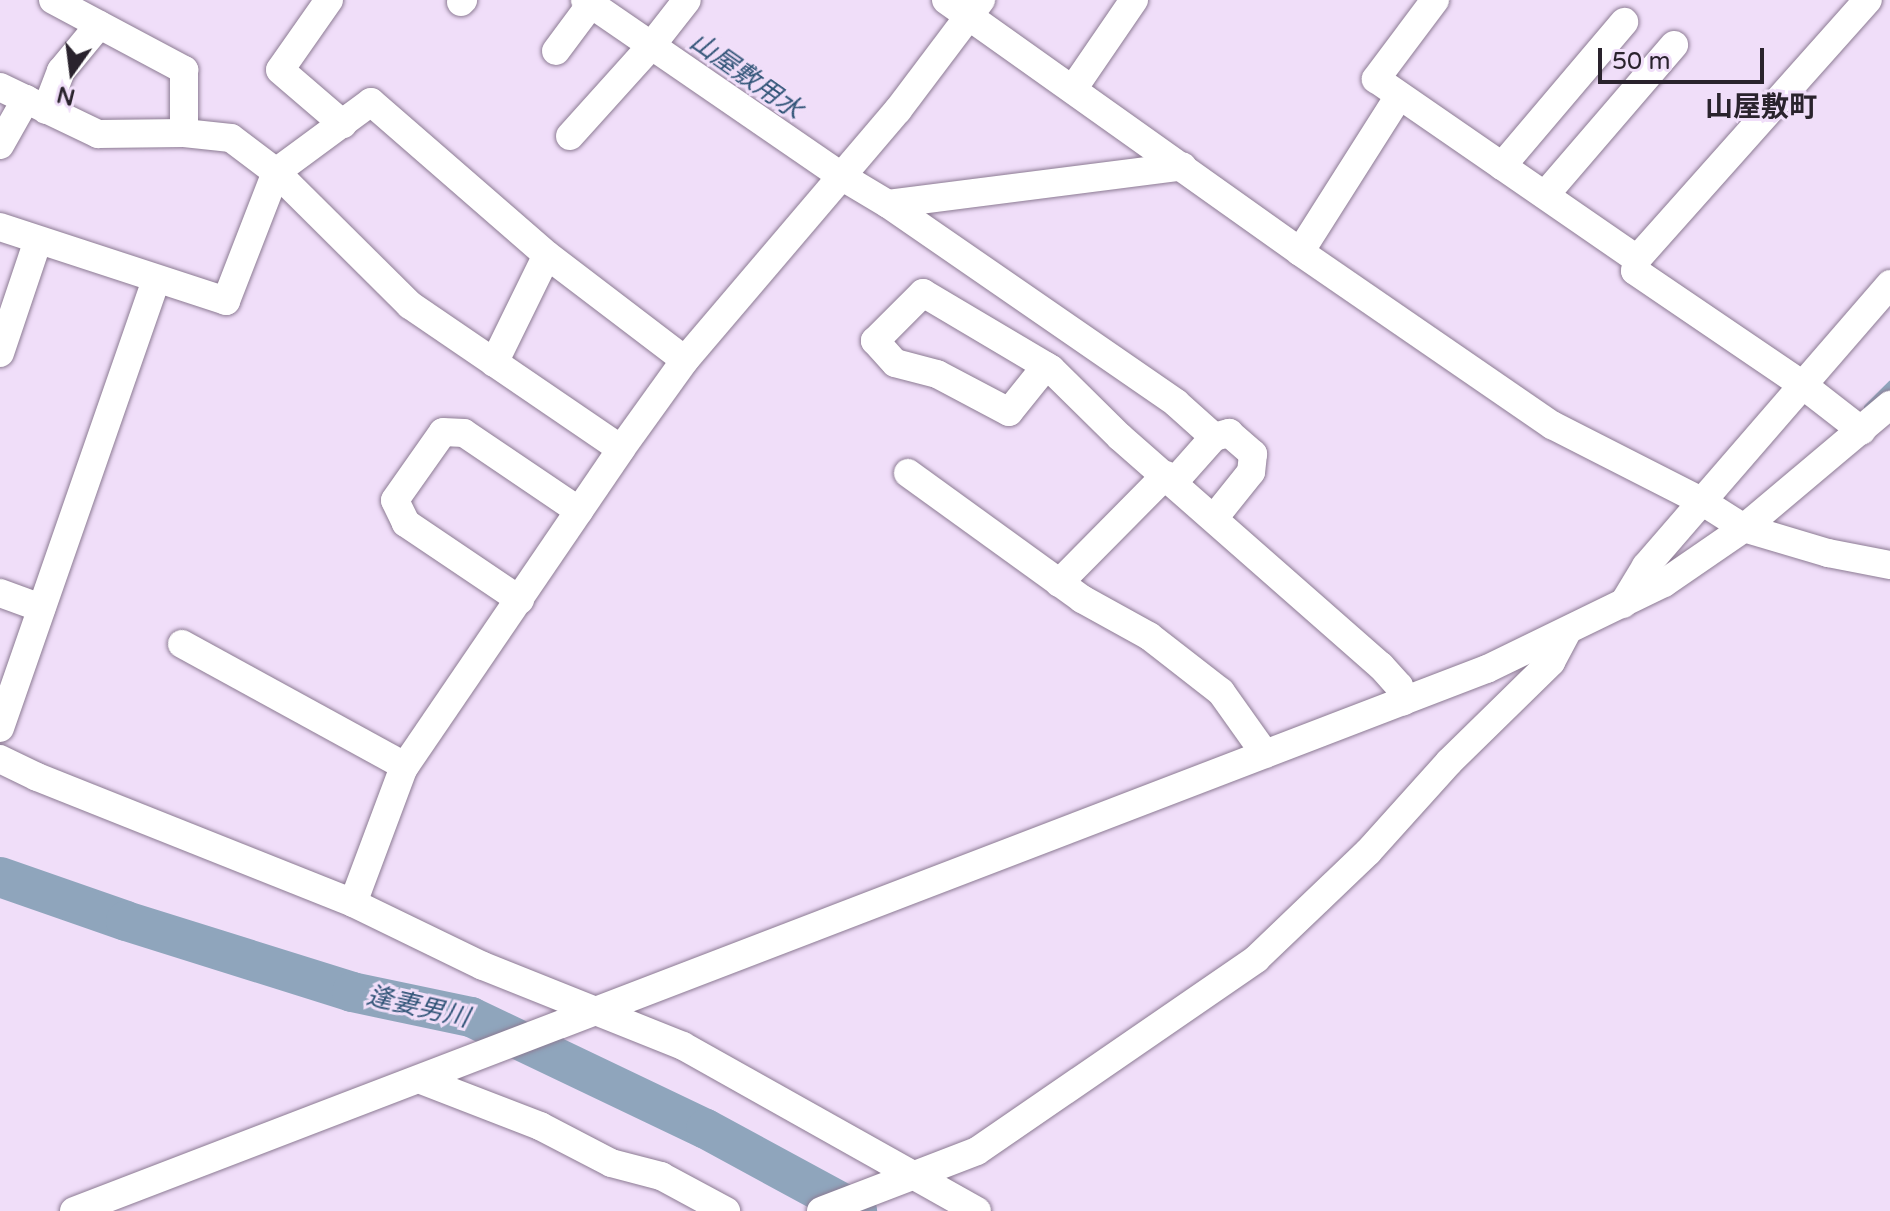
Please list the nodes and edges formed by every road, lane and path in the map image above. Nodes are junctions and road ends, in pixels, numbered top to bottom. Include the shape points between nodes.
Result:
1 (53, 0) edge
2 (329, 0) edge
3 (687, 0) edge
4 (946, 0) edge
5 (1134, 0) edge
6 (1435, 0) edge
7 (1868, 0) edge
8 (588, 2) edge
9 (975, 8) edge
10 (1624, 22) dead end
11 (99, 25) junction
12 (1674, 45) dead end
13 (651, 46) junction
14 (556, 51) dead end
15 (0, 87) edge
16 (1073, 89) junction
17 (1399, 96) junction
18 (36, 104) junction
19 (343, 124) junction
20 (184, 133) junction
21 (570, 136) dead end
22 (0, 145) edge
23 (1183, 166) junction
24 (1502, 166) junction
25 (276, 172) junction
26 (841, 176) junction
27 (1545, 195) junction
28 (888, 204) junction
29 (0, 227) edge
30 (38, 240) junction
31 (1300, 252) junction
32 (547, 255) junction
33 (1637, 259) junction
34 (156, 280) junction
35 (1890, 284) edge
36 (0, 353) edge
37 (685, 360) junction
38 (494, 363) junction
39 (1046, 366) junction
40 (1804, 386) junction
41 (1890, 405) edge
42 (1862, 431) junction
43 (1214, 437) junction
44 (621, 449) junction
45 (908, 473) dead end
46 (1170, 479) junction
47 (1703, 502) junction
48 (579, 511) junction
49 (1215, 517) junction
50 (1744, 528) junction
51 (1890, 565) edge
52 (1059, 583) junction
53 (0, 593) edge
54 (520, 600) junction
55 (1623, 604) junction
56 (41, 608) junction
57 (1567, 632) junction
58 (182, 644) dead end
59 (1403, 701) junction
60 (0, 728) edge
61 (1265, 754) junction
62 (0, 759) edge
63 (405, 766) junction
64 (353, 903) junction
65 (588, 1014) junction
66 (429, 1076) junction
67 (906, 1178) junction
68 (74, 1211) edge
69 (726, 1211) edge
70 (821, 1211) edge
71 (977, 1211) edge

1 - 11 street
2 - 19 street via 280,70
3 - 13 street
4 - 9 street
5 - 16 street
6 - 17 street via 1376,79
7 - 33 street
8 - 13 street
8 - 14 street
9 - 16 street
9 - 26 street
10 - 24 street
11 - 18 street
11 - 20 street via 184,70
12 - 27 street
13 - 21 street
13 - 26 street
15 - 18 street
16 - 23 street
17 - 24 street
17 - 31 street
18 - 20 street via 98,134
18 - 22 street
19 - 25 street
19 - 32 street via 371,102
20 - 25 street via 231,138
23 - 28 street
23 - 31 street
24 - 27 street
25 - 34 street via 226,301
25 - 38 street via 410,305
26 - 28 street
26 - 37 street
27 - 33 street
28 - 43 street via 1176,403
29 - 30 street
30 - 34 street
30 - 36 street
31 - 47 street via 1552,425
32 - 37 street
32 - 38 street
33 - 40 street via 1635,271
34 - 56 street
35 - 40 street
37 - 44 street
38 - 44 street
39 - 39 street via 923,293 875,341 895,363 937,374 1009,412
39 - 46 street
40 - 42 street
40 - 47 street
41 - 42 street
42 - 50 street
43 - 46 street
43 - 49 street via 1229,433 1253,454 1251,472
44 - 48 street
45 - 52 street
46 - 49 street
46 - 52 street
47 - 50 street
47 - 55 street via 1640,573
48 - 54 street
48 - 54 street via 464,433 443,432 395,500 406,523
49 - 59 street via 1381,666 1399,686
50 - 51 street
50 - 55 street via 1664,583
52 - 61 street via 1149,636 1221,692
53 - 56 street
54 - 63 street
55 - 57 street
56 - 60 street
57 - 59 street
57 - 67 street via 1551,662 1449,762 1368,852 1256,959 977,1151
58 - 63 street
59 - 61 street
61 - 65 street
62 - 64 street
63 - 64 street
64 - 65 street
65 - 66 street
65 - 67 street via 683,1046
66 - 68 street
66 - 69 street via 611,1163 661,1176
67 - 70 street
67 - 71 street

